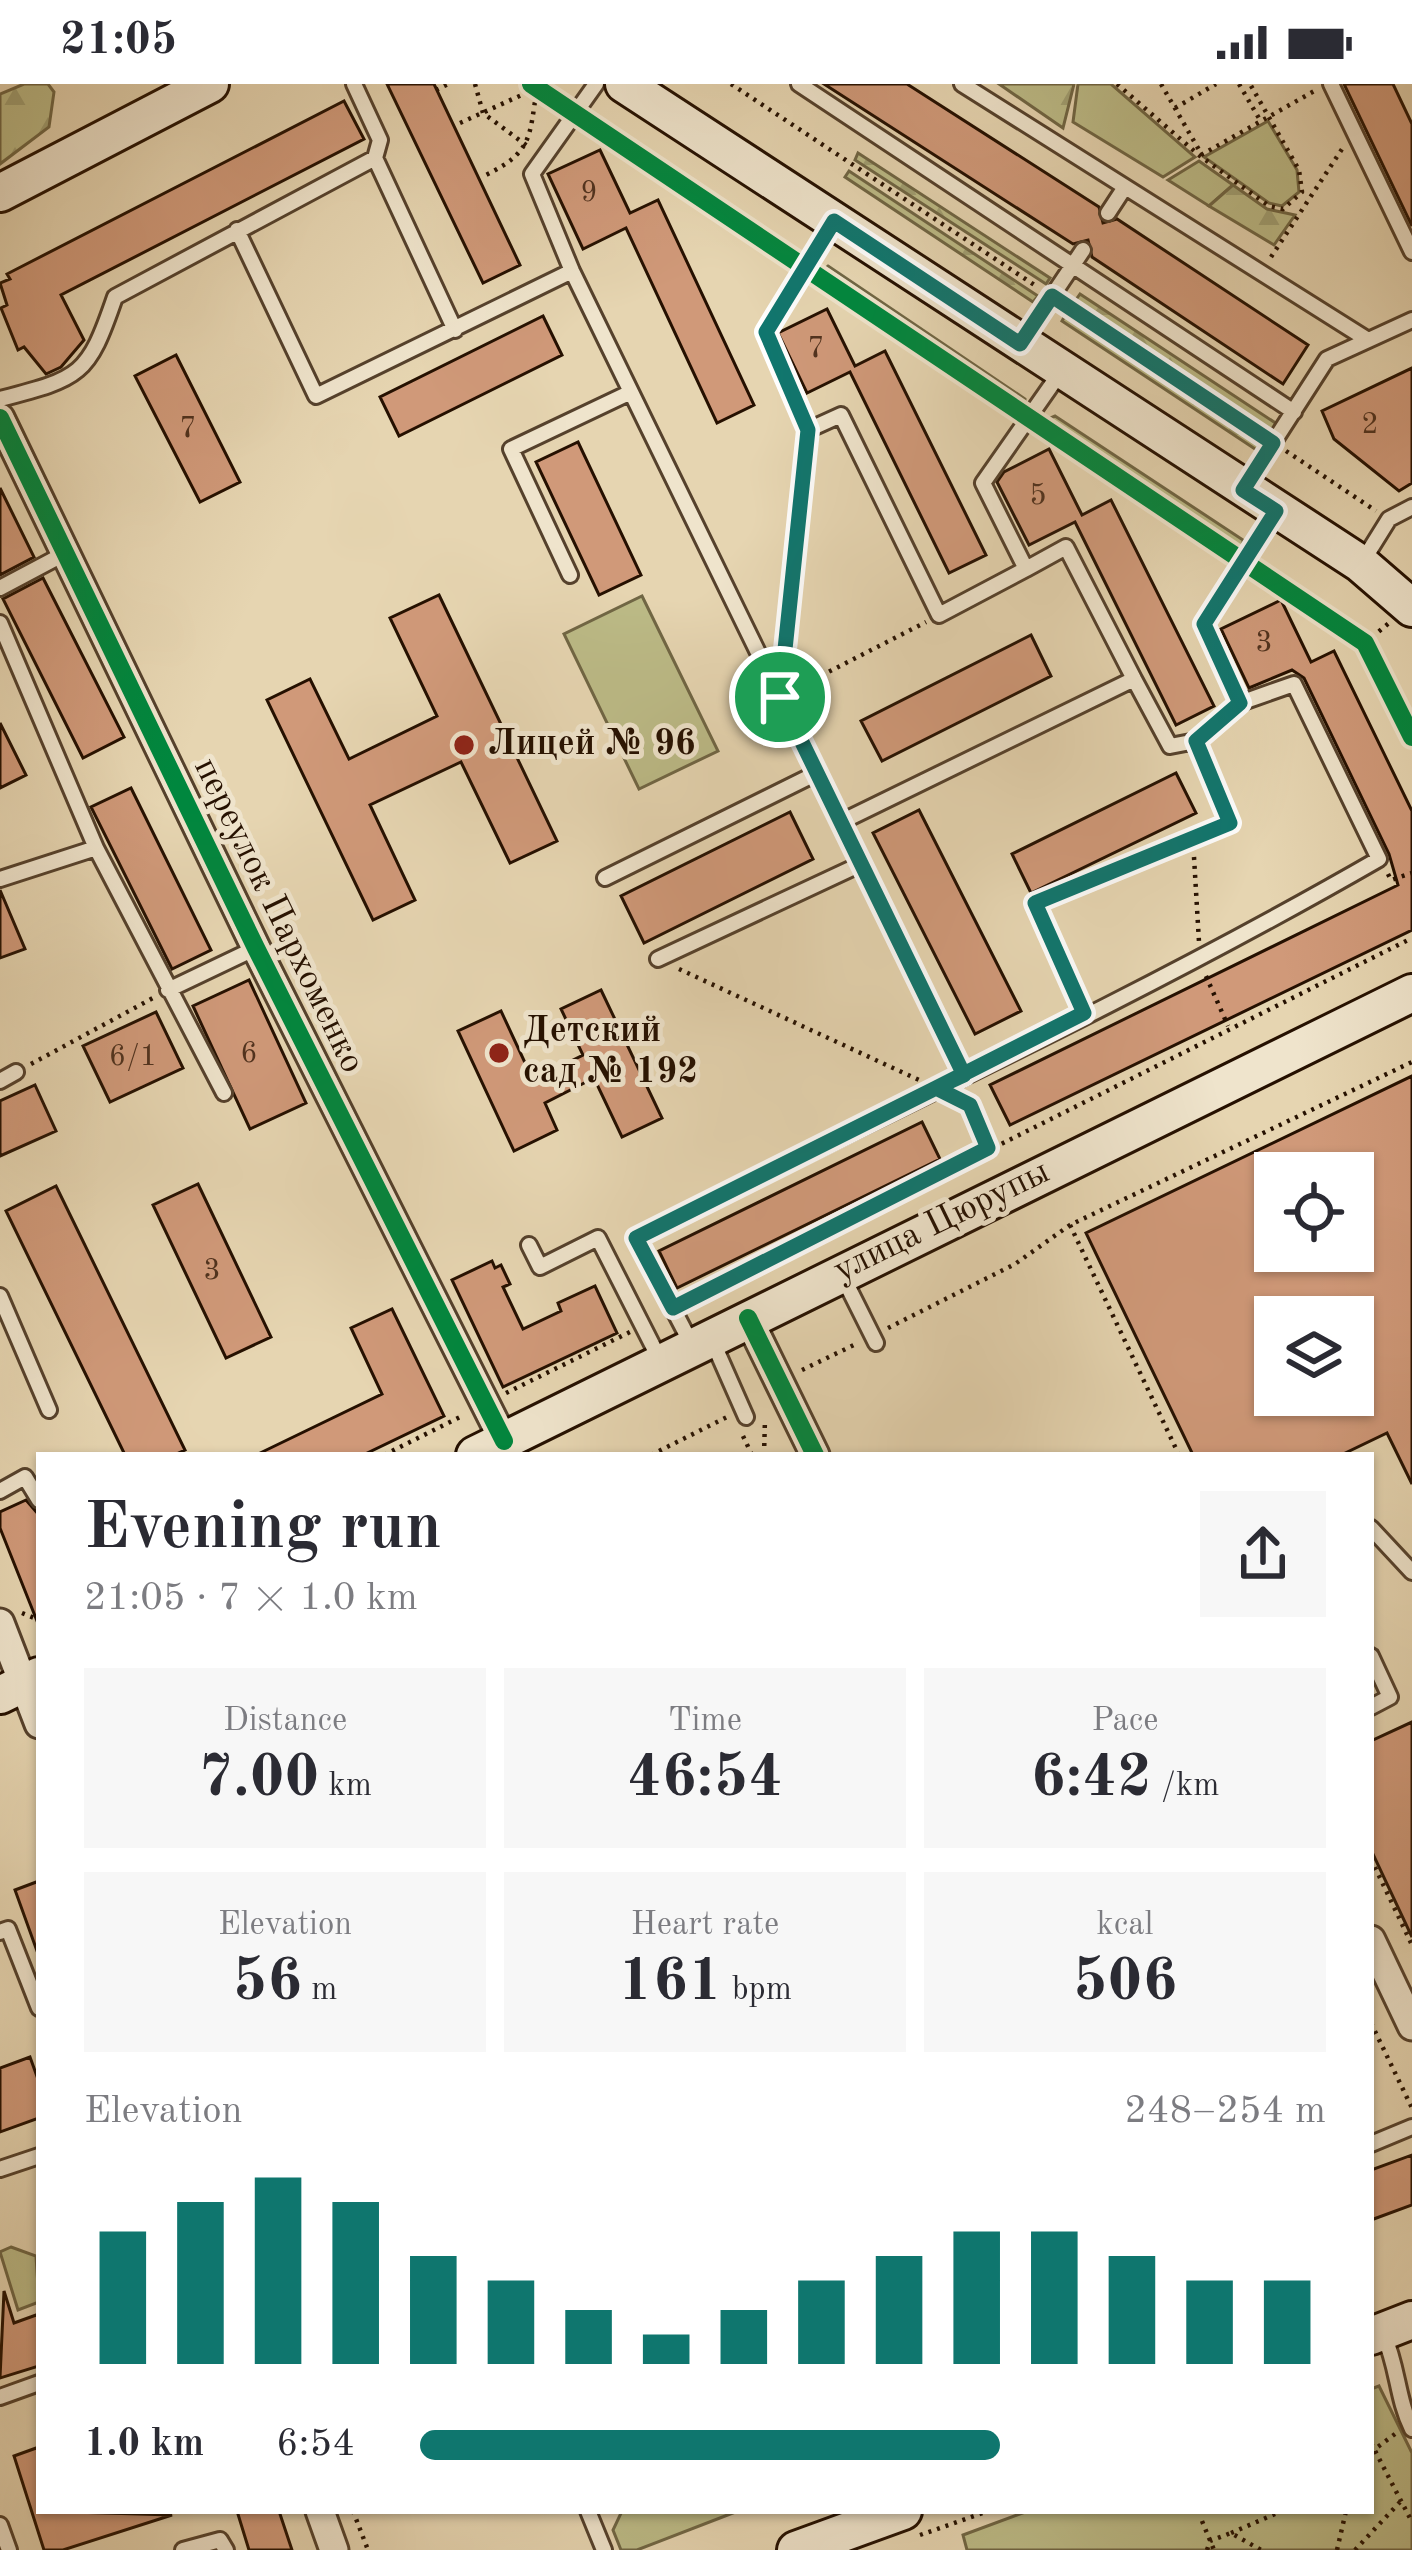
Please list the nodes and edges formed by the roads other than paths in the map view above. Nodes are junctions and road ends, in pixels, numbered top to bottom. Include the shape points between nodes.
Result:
1 (210, 84) edge
2 (354, 84) edge
3 (596, 84) edge
4 (624, 84) edge
5 (799, 84) edge
6 (962, 84) edge
7 (1328, 84) edge
8 (375, 158) junction
9 (1125, 187) junction
10 (0, 194) edge
11 (1108, 213) dead end
12 (834, 221) junction
13 (237, 230) junction
14 (1412, 252) edge
15 (1078, 257) junction
16 (572, 271) junction
17 (1412, 320) edge
18 (455, 330) junction
19 (1368, 340) junction
20 (1020, 344) junction
21 (1062, 370) junction
22 (631, 392) junction
23 (0, 399) edge
24 (1294, 412) junction
25 (0, 420) edge
26 (1243, 490) junction
27 (1412, 507) edge
28 (1276, 511) junction
29 (64, 554) junction
30 (1026, 569) junction
31 (570, 575) dead end
32 (1385, 578) edge
33 (0, 588) edge
34 (1401, 615) edge
35 (0, 623) edge
36 (1134, 680) junction
37 (1240, 703) junction
38 (1196, 741) junction
39 (817, 773) junction
40 (841, 822) junction
41 (96, 848) junction
42 (861, 864) junction
43 (605, 878) dead end
44 (0, 880) edge
45 (256, 948) junction
46 (658, 959) road end
47 (168, 990) junction
48 (1412, 993) edge
49 (1084, 1013) junction
50 (16, 1072) road end
51 (964, 1075) junction
52 (0, 1081) edge
53 (224, 1093) dead end
54 (530, 1245) dead end
55 (841, 1272) junction
56 (0, 1296) edge
57 (748, 1318) junction
58 (874, 1339) road end
59 (688, 1348) junction
60 (49, 1409) dead end
61 (745, 1412) road end
62 (489, 1448) edge
63 (813, 1452) edge
64 (0, 1492) edge
65 (36, 1495) edge
66 (1374, 1531) edge
67 (1412, 1572) edge
68 (8, 1617) edge
69 (1374, 1662) edge
70 (21, 1685) edge
71 (1374, 1705) edge
72 (36, 1718) edge
73 (0, 1932) edge
74 (1374, 1946) edge
75 (36, 2000) edge
76 (1412, 2026) edge
77 (1412, 2128) edge
78 (1374, 2143) edge
79 (36, 2157) edge
80 (0, 2169) edge
81 (1388, 2329) edge
82 (36, 2384) edge
83 (0, 2397) edge
84 (1412, 2429) edge
85 (321, 2514) edge
86 (589, 2514) edge
87 (0, 2525) edge
88 (902, 2527) edge
89 (9, 2550) edge
90 (183, 2550) edge
91 (226, 2550) edge
92 (334, 2550) edge
93 (604, 2550) edge
94 (796, 2550) edge

1 - 10 main road via 166,96
2 - 8 lane via 380,140
3 - 16 lane via 532,174
4 - 12 main road
5 - 15 lane
6 - 9 lane
7 - 14 lane
8 - 13 lane
8 - 18 lane
9 - 11 lane
9 - 19 lane
12 - 20 main road
12 - 30 lane via 766,332 808,430 841,415 939,616
13 - 18 lane via 316,397
13 - 23 lane via 115,297 93,359 57,384
15 - 20 lane
15 - 24 lane
16 - 18 lane
16 - 22 lane
17 - 19 lane
19 - 24 lane via 1327,358
20 - 21 main road
21 - 26 main road
21 - 30 lane via 983,483
22 - 31 lane via 511,449
22 - 39 lane
24 - 26 lane
25 - 29 street, переулок Пархоменко
26 - 28 main road
27 - 32 lane via 1389,519
28 - 32 main road
28 - 37 lane via 1204,624
29 - 33 lane
29 - 45 street, переулок Пархоменко
30 - 36 lane via 1066,547
32 - 34 main road
35 - 41 lane
36 - 38 lane via 1169,746
36 - 40 lane
37 - 38 lane
37 - 49 lane via 1294,684 1379,859 1200,962
38 - 49 lane via 1230,823 1035,903
39 - 40 lane
39 - 43 lane
40 - 42 lane
41 - 44 lane
41 - 47 lane
42 - 46 lane
42 - 51 lane
45 - 47 lane
45 - 62 street, переулок Пархоменко via 485,1403
47 - 53 lane
48 - 55 main road, улица Цюрупы
49 - 51 lane
50 - 52 lane
51 - 59 lane via 636,1238
54 - 59 lane via 540,1267 598,1238 642,1327
55 - 57 main road, улица Цюрупы
55 - 58 lane
56 - 60 lane
57 - 59 main road, улица Цюрупы
57 - 63 street
59 - 61 lane
59 - 62 main road, улица Цюрупы
64 - 65 lane via 26,1478
66 - 67 lane
68 - 70 street
69 - 71 lane via 1390,1697
70 - 72 street
73 - 75 lane via 8,1929
74 - 76 street
77 - 78 lane
79 - 80 lane
81 - 84 lane
82 - 83 lane
85 - 92 street
86 - 93 lane
87 - 89 lane
88 - 94 main road
90 - 91 lane via 220,2540

